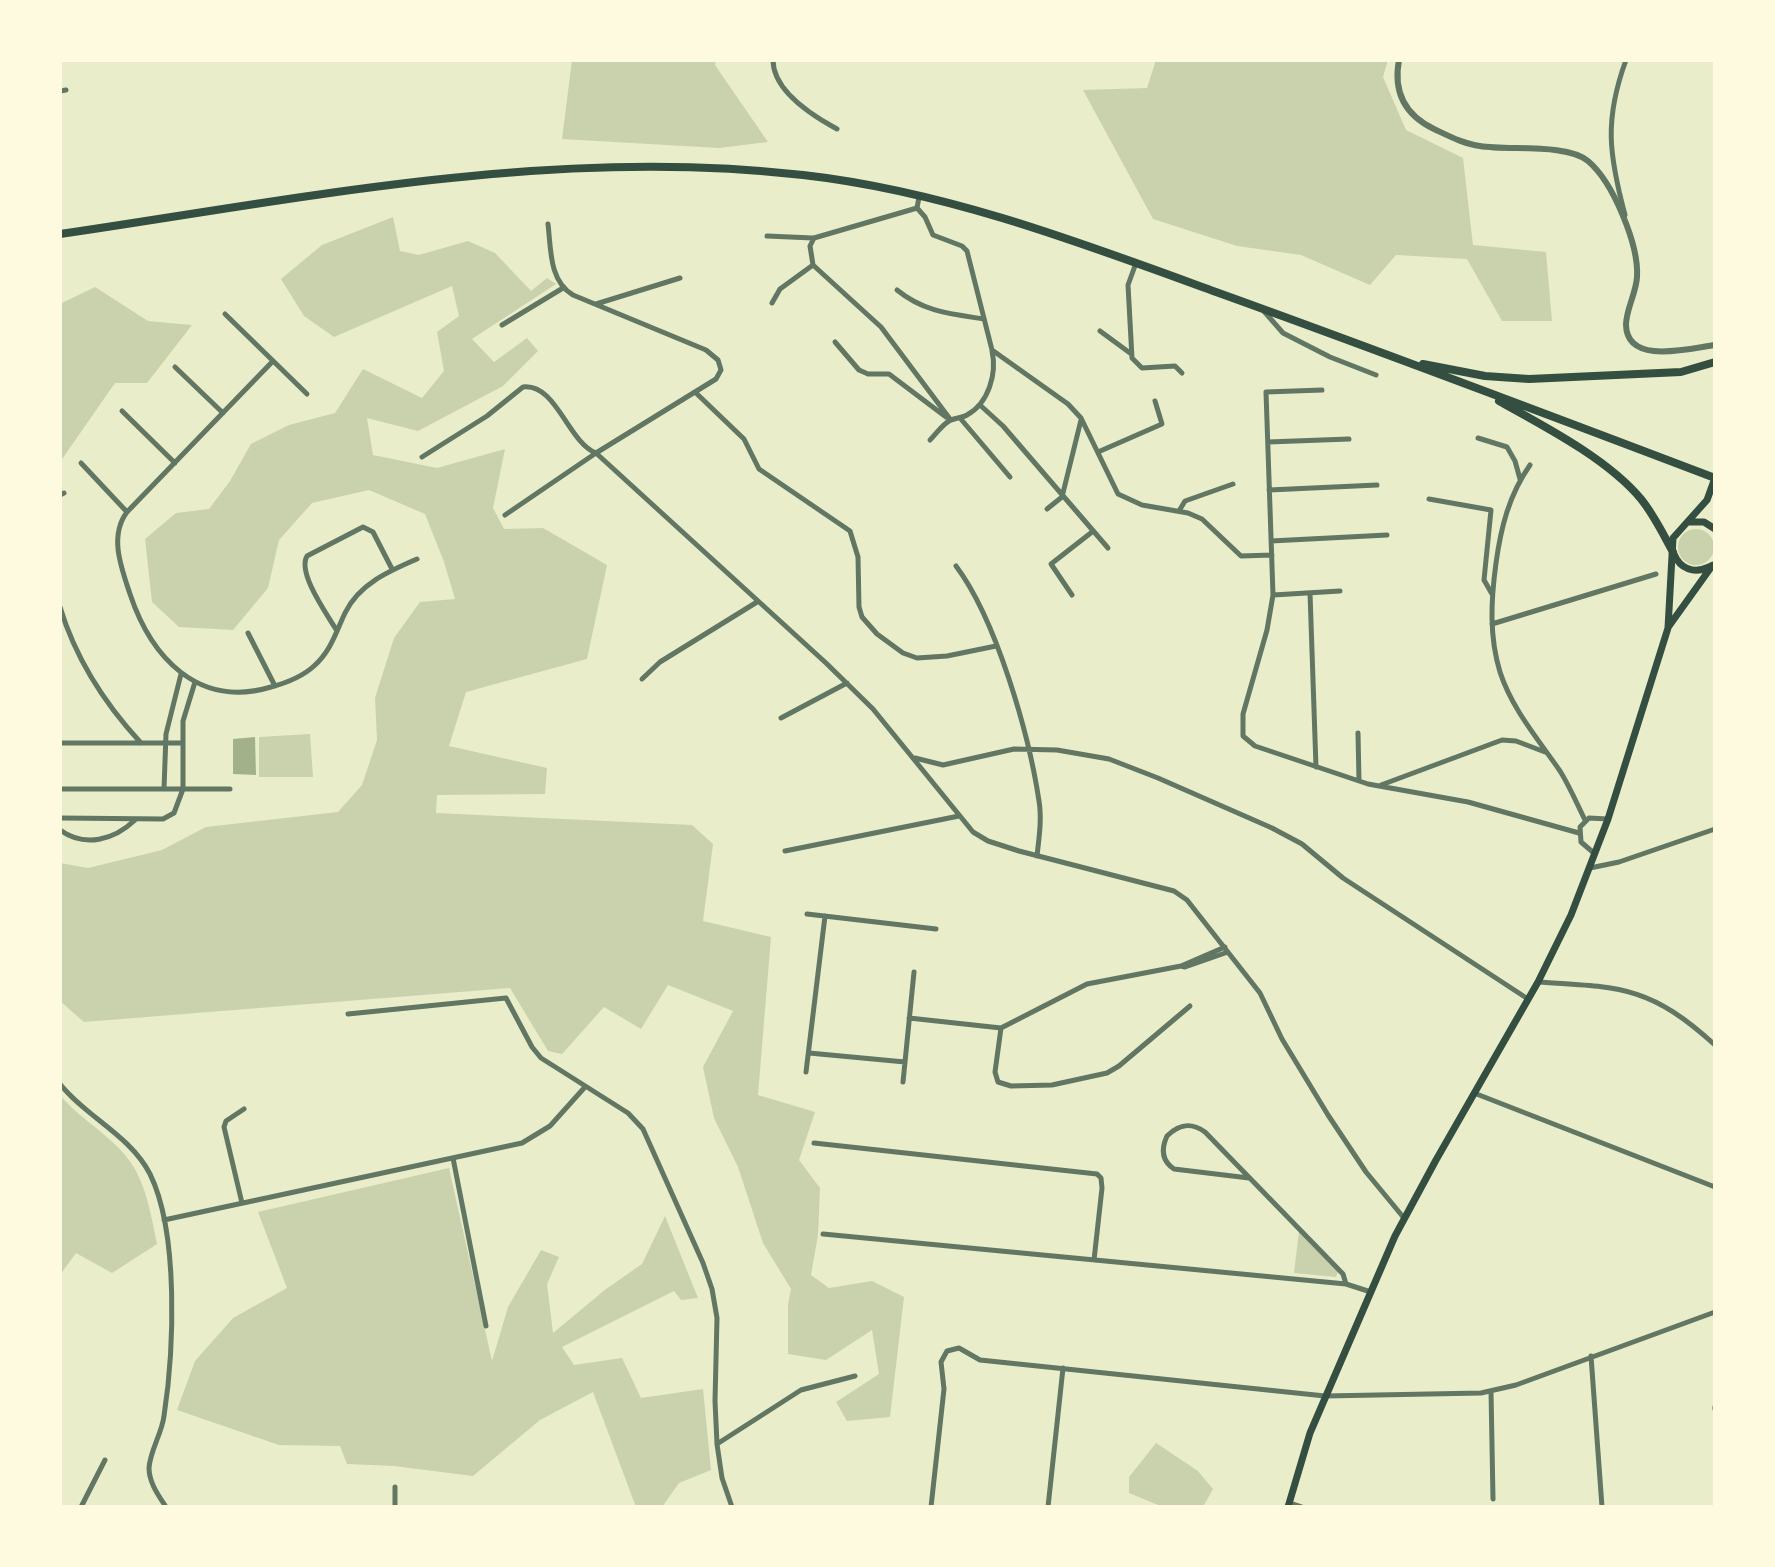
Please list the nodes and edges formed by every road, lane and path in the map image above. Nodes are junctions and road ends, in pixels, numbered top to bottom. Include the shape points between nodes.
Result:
1 (773, 60) edge
2 (1399, 60) edge
3 (1626, 60) edge
4 (837, 129) dead end
5 (919, 197) junction
6 (917, 208) junction
7 (548, 224) dead end
8 (1627, 224) junction
9 (60, 234) edge
10 (767, 236) dead end
11 (814, 238) junction
12 (1136, 263) junction
13 (813, 265) junction
14 (680, 278) dead end
15 (563, 288) junction
16 (897, 290) dead end
17 (772, 303) dead end
18 (596, 305) junction
19 (1262, 308) junction
20 (225, 314) dead end
21 (984, 319) junction
22 (502, 325) dead end
23 (1100, 331) dead end
24 (835, 342) dead end
25 (1715, 345) edge
26 (992, 350) junction
27 (1131, 353) junction
28 (1395, 358) junction
29 (273, 361) junction
30 (1715, 362) edge
31 (175, 367) dead end
32 (1182, 373) dead end
33 (1376, 375) dead end
34 (1471, 386) junction
35 (1322, 390) dead end
36 (695, 392) junction
37 (307, 394) dead end
38 (1155, 401) dead end
39 (980, 405) junction
40 (122, 411) dead end
41 (223, 413) junction
42 (960, 418) junction
43 (1081, 418) junction
44 (950, 419) junction
45 (1478, 438) dead end
46 (1349, 439) dead end
47 (930, 440) dead end
48 (1268, 442) junction
49 (1098, 452) junction
50 (596, 453) junction
51 (422, 457) dead end
52 (81, 463) dead end
53 (175, 463) junction
54 (1530, 465) dead end
55 (1010, 477) dead end
56 (1715, 478) edge
57 (1520, 480) junction
58 (1233, 484) dead end
59 (1377, 485) dead end
60 (1269, 490) junction
61 (1062, 497) junction
62 (1429, 499) dead end
63 (1047, 509) dead end
64 (1179, 511) junction
65 (127, 512) junction
66 (505, 515) dead end
67 (1687, 523) junction
68 (1715, 529) edge
69 (1092, 532) junction
70 (1387, 535) dead end
71 (1271, 541) junction
72 (1108, 548) dead end
73 (1673, 552) junction
74 (1272, 555) junction
75 (417, 559) dead end
76 (1714, 565) edge
77 (956, 566) dead end
78 (392, 569) junction
79 (1656, 574) dead end
80 (1340, 591) dead end
81 (1310, 593) junction
82 (1072, 595) dead end
83 (1273, 595) junction
84 (1492, 595) junction
85 (757, 602) junction
86 (60, 607) edge
87 (1492, 624) junction
88 (1668, 628) junction
89 (337, 632) junction
90 (248, 633) dead end
91 (996, 646) junction
92 (181, 674) junction
93 (642, 679) dead end
94 (195, 682) junction
95 (847, 683) junction
96 (275, 686) junction
97 (781, 718) dead end
98 (1358, 733) dead end
99 (60, 743) edge
100 (141, 743) junction
101 (165, 743) junction
102 (182, 743) junction
103 (1027, 749) junction
104 (1546, 752) junction
105 (915, 757) junction
106 (1316, 767) junction
107 (1359, 781) junction
108 (1379, 786) junction
109 (60, 789) edge
110 (164, 789) junction
111 (183, 789) junction
112 (230, 789) dead end
113 (960, 816) junction
114 (60, 818) edge
115 (135, 819) junction
116 (1608, 819) junction
117 (1585, 820) junction
118 (1715, 829) edge
119 (60, 830) edge
120 (1579, 833) junction
121 (785, 851) dead end
122 (1595, 854) junction
123 (1037, 856) junction
124 (1590, 868) junction
125 (807, 914) dead end
126 (825, 916) junction
127 (936, 929) dead end
128 (1227, 949) junction
129 (914, 972) dead end
130 (1538, 982) junction
131 (1528, 999) junction
132 (1190, 1006) dead end
133 (348, 1014) dead end
134 (909, 1018) junction
135 (1001, 1028) junction
136 (1715, 1045) edge
137 (809, 1053) junction
138 (905, 1062) junction
139 (806, 1072) dead end
140 (903, 1082) dead end
141 (60, 1084) edge
142 (585, 1087) junction
143 (1474, 1093) junction
144 (244, 1109) dead end
145 (814, 1143) dead end
146 (453, 1158) junction
147 (1249, 1178) junction
148 (1715, 1187) edge
149 (242, 1203) junction
150 (1404, 1218) junction
151 (164, 1220) junction
152 (823, 1234) dead end
153 (1094, 1260) junction
154 (1346, 1284) junction
155 (1371, 1292) junction
156 (1715, 1312) edge
157 (486, 1326) dead end
158 (1591, 1356) junction
159 (1063, 1368) junction
160 (855, 1376) dead end
161 (1491, 1391) junction
162 (1325, 1396) junction
163 (717, 1444) junction
164 (105, 1460) dead end
165 (395, 1487) dead end
166 (1493, 1499) dead end
167 (1288, 1505) edge
168 (81, 1507) edge
169 (166, 1507) edge
170 (395, 1507) edge
171 (732, 1507) edge
172 (931, 1507) edge
173 (1048, 1507) edge
174 (1302, 1507) edge
175 (1602, 1507) edge

1 - 4 street via 774,70 802,108
2 - 8 street via 1400,96 1414,117 1473,145 1582,157 1600,176
3 - 8 street via 1610,136
5 - 6 street
5 - 9 highway via 803,175 668,167 552,168 400,184
5 - 12 highway
6 - 11 street
6 - 21 street via 933,235 967,251
7 - 15 street via 555,272
8 - 25 street via 1637,271 1627,318 1629,338 1652,352
10 - 11 street
11 - 13 street
12 - 19 highway
12 - 27 street via 1128,285
13 - 17 street via 780,289
13 - 44 street via 881,327
14 - 18 street
15 - 18 street
15 - 22 street
16 - 21 street via 930,310
18 - 36 street via 713,354 720,374
19 - 28 highway
19 - 33 street via 1283,333
20 - 29 street
21 - 26 street
23 - 27 street
24 - 44 street via 859,370 889,374
26 - 39 street via 990,384
26 - 43 street
27 - 32 street via 1136,364 1146,368 1175,366
28 - 30 highway via 1529,379 1681,372
28 - 34 highway
29 - 37 street
29 - 41 street
31 - 41 street
34 - 56 highway
34 - 73 highway via 1554,432 1617,476 1640,498
35 - 48 street via 1266,392
36 - 50 street
36 - 91 street via 744,439 759,469 850,531 858,557 859,607 877,634 917,658
38 - 49 street via 1162,424
39 - 42 street
39 - 61 street
40 - 53 street
41 - 53 street
42 - 44 street
42 - 55 street
43 - 49 street
43 - 61 street
44 - 47 street
45 - 57 street via 1507,447
46 - 48 street
48 - 60 street
49 - 64 street via 1118,494 1142,505
50 - 51 street via 585,447 546,395 530,386
50 - 66 street
50 - 85 street
52 - 65 street
53 - 65 street
54 - 57 street
56 - 67 main road
57 - 84 street via 1504,518
58 - 64 street via 1185,501
59 - 60 street
60 - 71 street
61 - 63 street
61 - 69 street
62 - 84 street via 1491,510 1484,580
64 - 74 street via 1202,519 1241,556
65 - 92 street via 117,533 131,597 155,645
67 - 68 main road via 1704,522
67 - 73 main road via 1676,532
69 - 72 street
69 - 82 street via 1051,564
70 - 71 street
71 - 74 street
73 - 76 main road via 1689,569
73 - 88 main road
74 - 83 street
75 - 78 street
76 - 88 main road
77 - 91 street via 971,587
78 - 89 street via 356,597
78 - 89 street via 373,532 363,527 307,556 305,573
79 - 87 street
80 - 81 street
81 - 83 street
81 - 106 street
83 - 106 street via 1243,714 1243,736 1255,746
84 - 87 street
85 - 93 street via 660,662
85 - 95 street
86 - 100 street via 92,680
87 - 104 street via 1506,688
88 - 116 main road
89 - 96 street via 311,668
90 - 96 street
91 - 103 street
92 - 94 street
92 - 101 street
94 - 96 street via 240,692
94 - 102 street
95 - 97 street
95 - 105 street
98 - 107 street
99 - 100 street
100 - 101 street
101 - 102 street
101 - 110 street
102 - 111 street
103 - 105 street via 954,764
103 - 123 street via 1039,802
103 - 131 street via 1098,756 1182,787 1289,837
104 - 108 street via 1502,740
104 - 117 street
105 - 113 street
106 - 107 street
107 - 108 street
108 - 120 street via 1468,802
109 - 110 street
110 - 111 street
111 - 112 street
111 - 115 street via 169,817
113 - 121 street
113 - 123 street via 988,841
114 - 115 street
115 - 119 street via 99,840 75,838
116 - 117 street
116 - 122 main road
117 - 120 street
118 - 124 street
120 - 122 street via 1584,847
122 - 124 main road
123 - 128 street via 1174,891
124 - 130 main road
125 - 126 street
126 - 127 street
126 - 137 street
128 - 135 street via 1196,965 1087,984
128 - 150 street via 1264,1000 1348,1145
129 - 134 street
130 - 131 main road
130 - 136 street via 1635,992 1678,1014
131 - 143 main road
132 - 135 street via 1113,1070 1067,1084 998,1082
133 - 142 street via 506,998 536,1053
134 - 135 street
134 - 138 street
137 - 138 street
137 - 139 street
138 - 140 street
141 - 151 street via 142,1161
142 - 146 street via 534,1138
142 - 163 street via 628,1113 643,1129 708,1276 717,1318
143 - 148 street
143 - 150 main road
144 - 149 street via 224,1127
145 - 153 street via 1092,1172 1101,1178 1102,1188
146 - 149 street
146 - 157 street
147 - 147 street via 1181,1172 1169,1166 1163,1147 1167,1136 1179,1126 1205,1132
147 - 154 street via 1343,1274
149 - 151 street
150 - 155 main road
151 - 169 street via 172,1308 165,1411 149,1470
152 - 153 street
153 - 154 street
154 - 155 street
155 - 162 main road
156 - 158 street
158 - 161 street
158 - 175 street
159 - 162 street
159 - 172 street via 980,1360 959,1348 947,1351 941,1362 944,1389
159 - 173 street
160 - 163 street via 801,1390
161 - 162 street
161 - 166 street
162 - 167 main road
163 - 171 street
164 - 168 street
165 - 170 street
167 - 174 street

